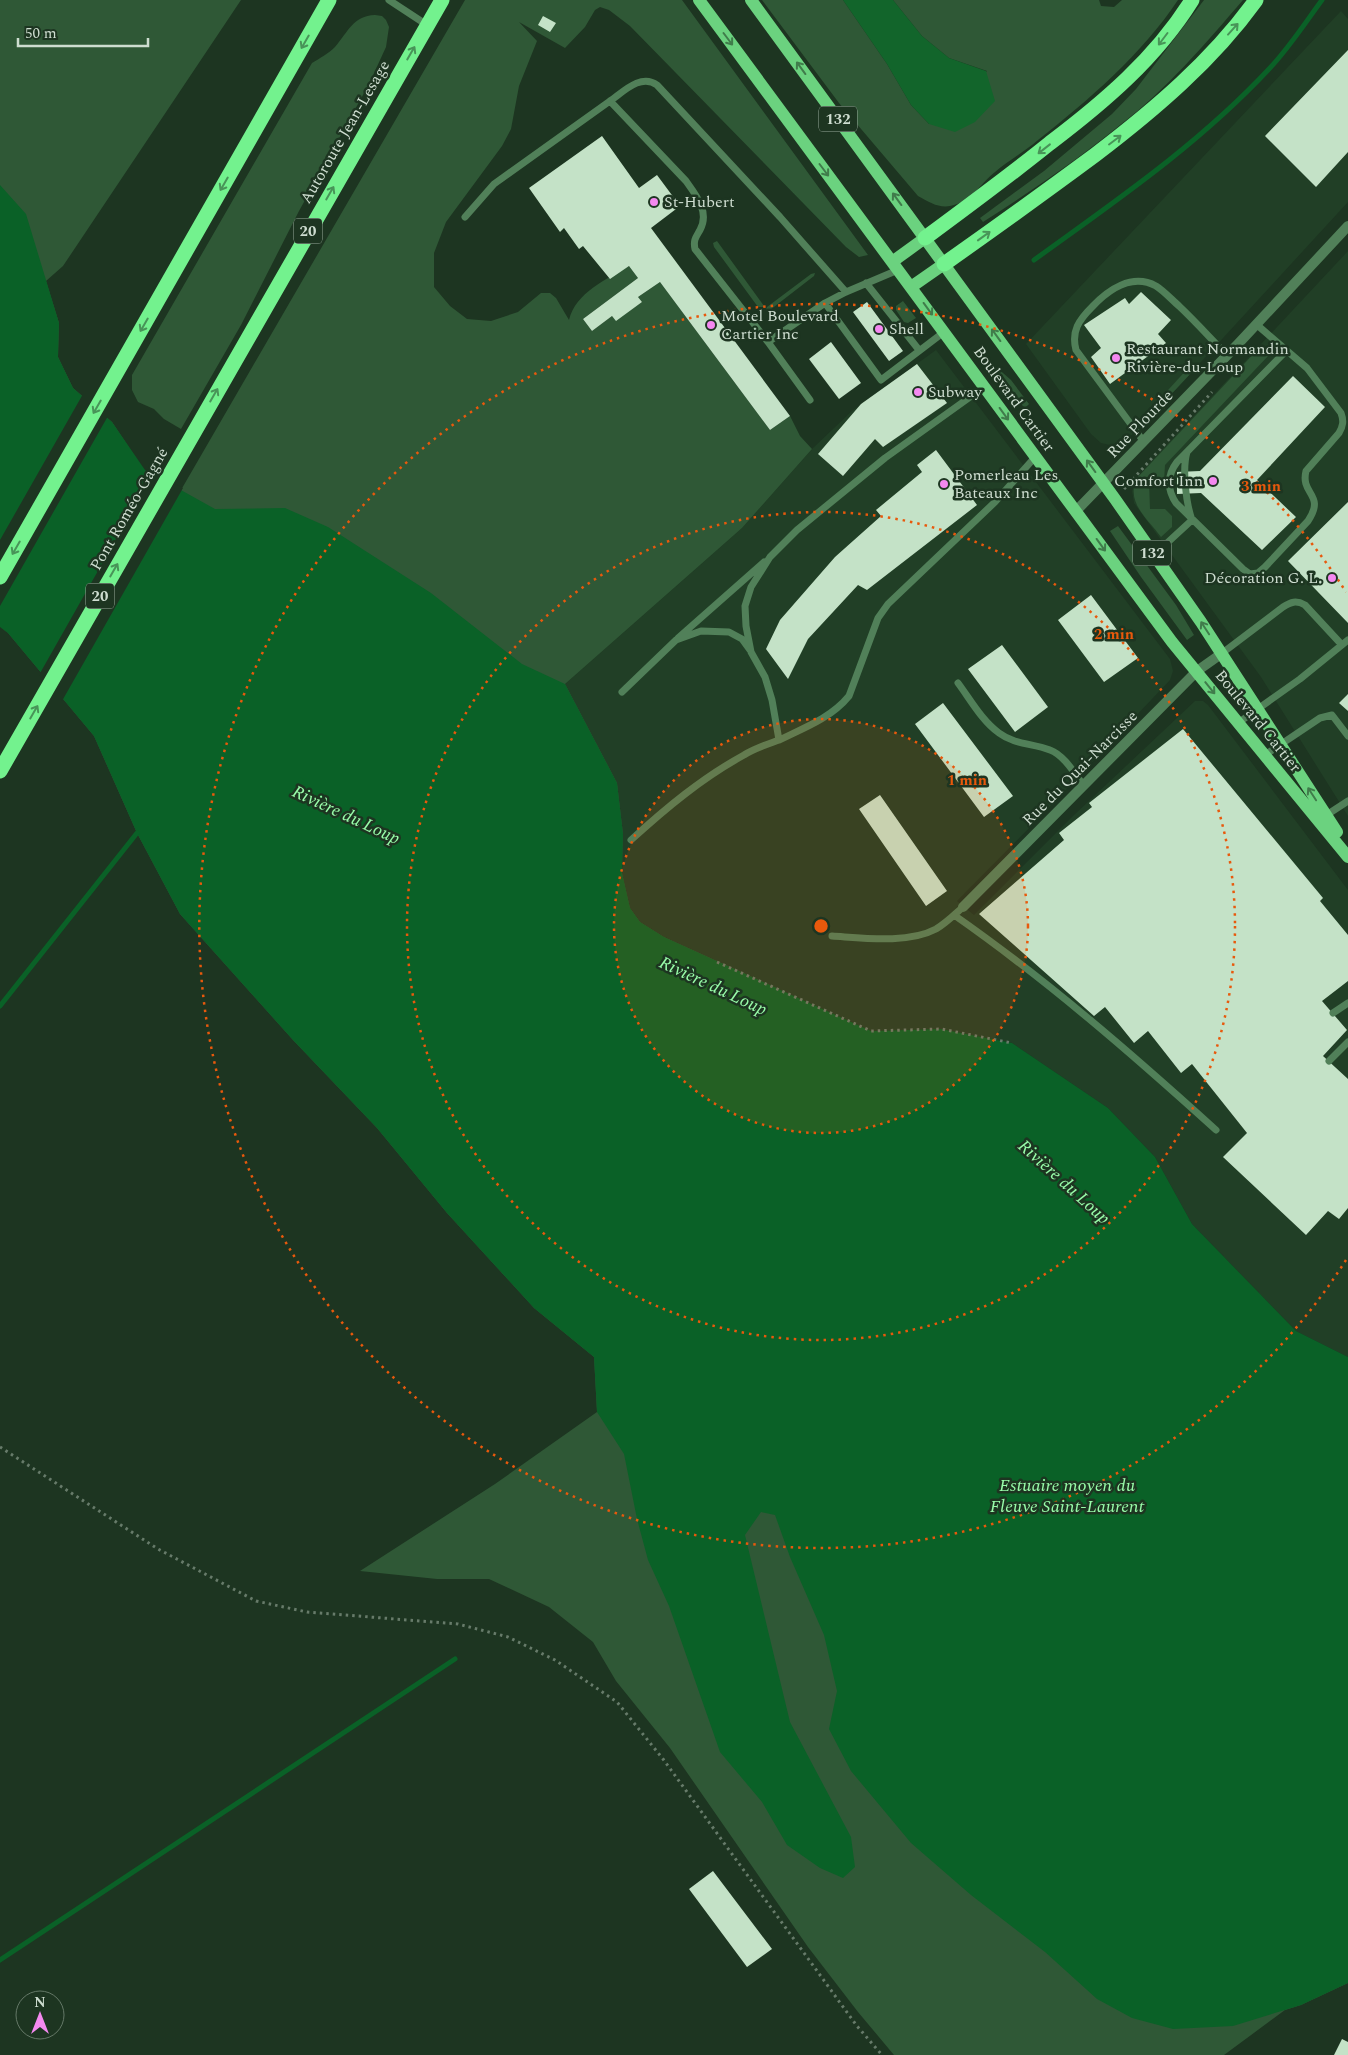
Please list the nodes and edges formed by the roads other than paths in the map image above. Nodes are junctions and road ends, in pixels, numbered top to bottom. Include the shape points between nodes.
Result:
1 (329, 0) edge
2 (389, 0) edge
3 (442, 0) edge
4 (699, 0) edge
5 (752, 0) edge
6 (1192, 0) edge
7 (1256, 0) edge
8 (427, 25) junction
9 (610, 101) junction
10 (465, 217) dead end
11 (1348, 226) edge
12 (925, 238) junction
13 (944, 264) junction
14 (895, 266) junction
15 (866, 283) junction
16 (912, 287) junction
17 (846, 292) junction
18 (825, 303) junction
19 (1256, 324) junction
20 (944, 332) junction
21 (768, 342) junction
22 (919, 350) junction
23 (1286, 350) junction
24 (1227, 355) junction
25 (984, 386) junction
26 (810, 400) dead end
27 (190, 437) joint
28 (1144, 442) junction
29 (1187, 451) junction
30 (1036, 456) junction
31 (1104, 484) junction
32 (1076, 511) junction
33 (1192, 520) junction
34 (1154, 555) junction
35 (770, 557) junction
36 (0, 577) edge
37 (676, 640) junction
38 (1345, 643) edge
39 (751, 652) junction
40 (1221, 654) junction
41 (1197, 671) junction
42 (958, 683) dead end
43 (622, 692) dead end
44 (1257, 709) junction
45 (1238, 723) junction
46 (1348, 736) edge
47 (779, 740) junction
48 (1280, 745) junction
49 (1265, 756) junction
50 (0, 771) edge
51 (1084, 786) junction
52 (1348, 801) edge
53 (1322, 818) junction
54 (631, 840) dead end
55 (1348, 850) edge
56 (1348, 857) edge
57 (963, 907) joint
58 (954, 915) junction
59 (832, 936) dead end
60 (1348, 1002) edge
61 (1333, 1013) dead end
62 (1348, 1042) edge
63 (1328, 1060) dead end
64 (1216, 1130) dead end

1 -> 36 highway
2 - 8 lane
3 - 8 highway, Autoroute Jean-Lesage / 20
4 -> 14 main road, Boulevard Cartier / 132
12 -> 5 main road, Boulevard Cartier / 132
6 -> 12 highway via 1151,55 1120,86 1020,168
13 -> 7 highway via 1144,117 1208,57
27 -> 8 highway, Autoroute Jean-Lesage / 20
9 - 10 lane via 494,184
9 - 17 lane via 641,81 657,85
9 - 21 lane via 696,195 703,217 695,248
11 - 19 street, Rue Plourde
12 - 13 main road, Boulevard Cartier / 132
12 - 14 main road
13 - 16 main road
31 -> 13 main road, Boulevard Cartier / 132
14 - 15 lane
14 - 16 main road, Boulevard Cartier / 132
15 - 17 lane
15 - 22 lane
16 -> 20 main road, Boulevard Cartier / 132
17 - 18 lane
18 - 21 lane
18 - 22 lane via 881,380
19 - 23 lane
19 - 24 street, Rue Plourde
20 - 22 lane
20 - 25 main road, Boulevard Cartier / 132
21 - 26 lane
23 - 29 lane
23 - 33 lane via 1307,368 1342,413 1343,419 1339,433 1304,477 1315,500 1313,513 1258,574 1250,574 1243,569
24 - 28 street, Rue Plourde
24 - 28 lane via 1166,294 1149,283 1133,282 1112,290 1079,320 1074,330 1076,350
25 -> 30 main road, Boulevard Cartier / 132
25 - 35 lane via 855,481
50 -> 27 highway, Pont Roméo-Gagné / 20
28 - 31 street, Rue Plourde
29 - 33 lane via 1185,466
29 - 33 lane via 1172,469 1170,490 1176,504
30 - 32 main road, Boulevard Cartier / 132
30 - 47 lane via 995,502 888,604 878,618 849,696 840,707 820,721
31 - 32 street, Rue Plourde
31 - 34 main road, Boulevard Cartier / 132
32 -> 41 main road, Boulevard Cartier / 132
33 - 34 lane
40 -> 34 main road, Boulevard Cartier / 132
35 - 37 lane
35 - 39 lane via 751,587 745,606
37 - 39 lane via 701,631 729,632 742,638
37 - 43 lane
38 - 40 lane via 1305,605 1291,602
38 - 44 lane
39 - 47 lane via 772,700
40 - 41 street, Rue du Quai-Narcisse
40 - 44 main road, Boulevard Cartier / 132
41 -> 45 main road, Boulevard Cartier / 132
41 - 51 street, Rue du Quai-Narcisse
42 - 51 lane via 998,732 1012,741 1050,750
44 - 45 lane
44 - 48 main road, Boulevard Cartier / 132
45 - 49 main road, Boulevard Cartier / 132
46 - 48 lane via 1338,721 1327,715
47 - 54 lane via 719,770 670,804
48 - 49 lane
53 -> 48 main road, Boulevard Cartier / 132
49 - 53 main road, Boulevard Cartier / 132
51 - 57 street, Rue du Quai-Narcisse
52 - 53 lane
53 - 55 main road, Boulevard Cartier / 132
53 - 56 main road, Boulevard Cartier / 132
57 - 58 lane
58 - 59 lane via 934,930 915,936
58 - 64 lane via 1000,947 1100,1028
60 - 61 lane
62 - 63 lane

